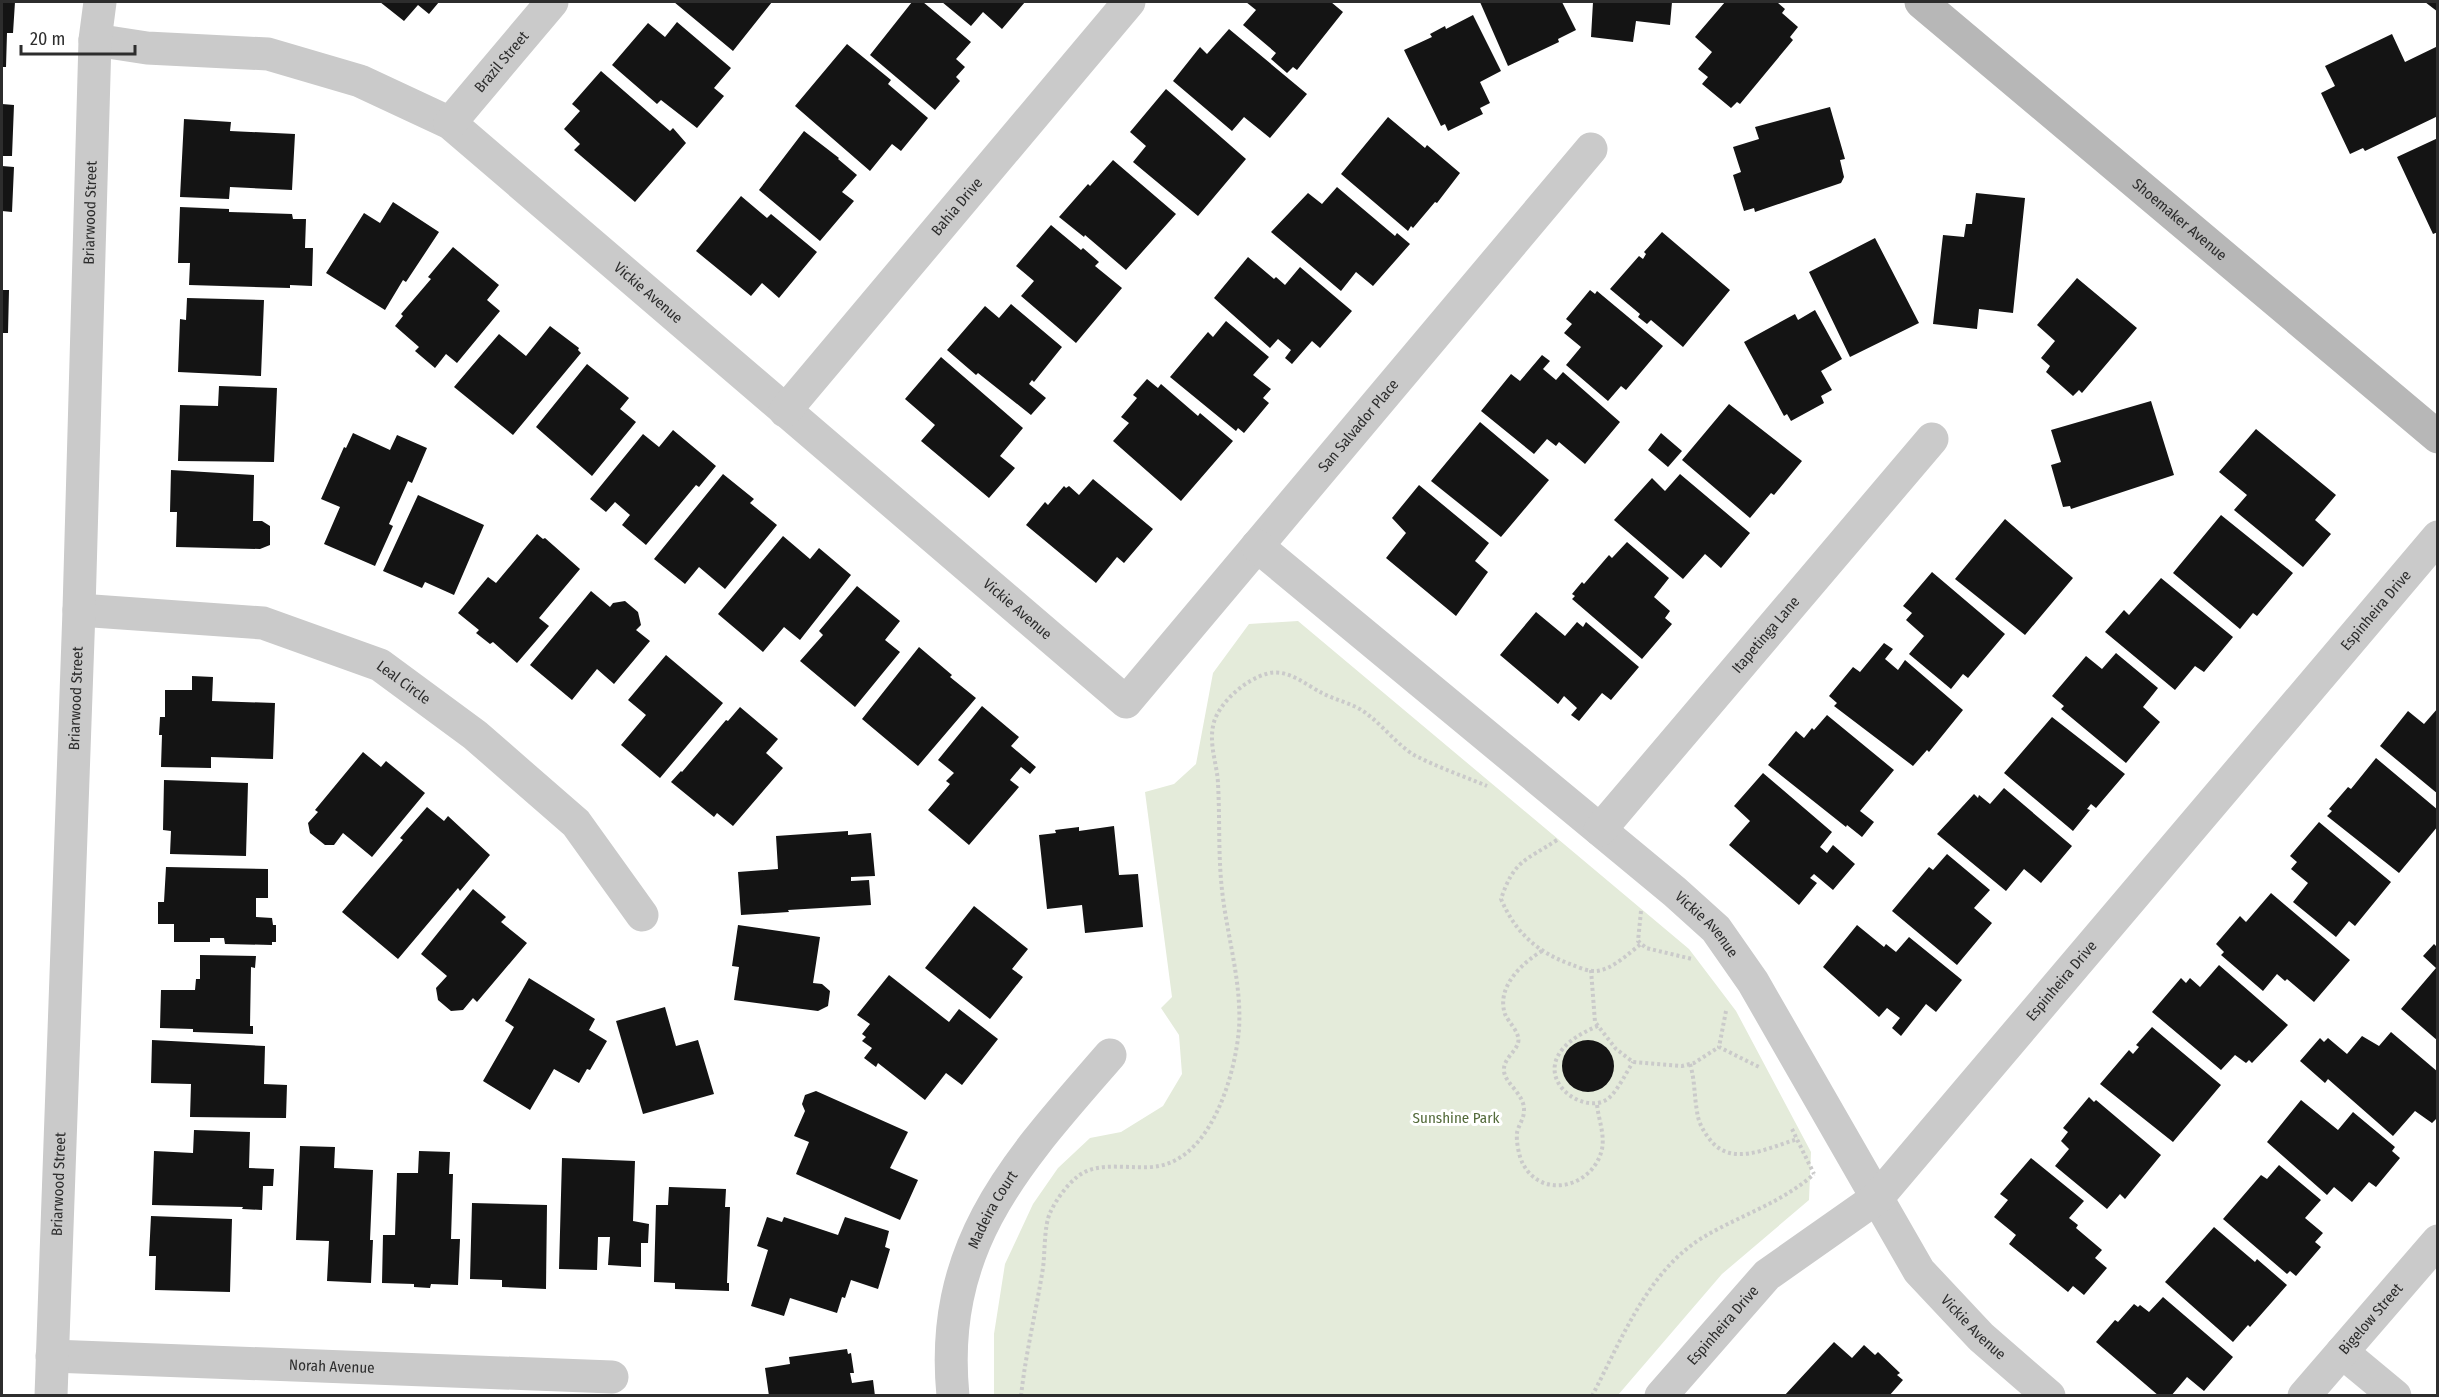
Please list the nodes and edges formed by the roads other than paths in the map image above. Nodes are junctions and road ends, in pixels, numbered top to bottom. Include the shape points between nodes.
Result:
1 (100, 2) edge
2 (552, 2) edge
3 (1129, 2) edge
4 (1921, 2) edge
5 (95, 40) junction
6 (450, 123) junction
7 (1591, 149) dead end
8 (785, 411) junction
9 (2438, 437) edge
10 (1932, 439) dead end
11 (2438, 537) edge
12 (1257, 546) junction
13 (79, 610) junction
14 (1126, 702) joint
15 (1600, 830) junction
16 (642, 915) dead end
17 (1110, 1055) dead end
18 (1878, 1197) junction
19 (2438, 1241) edge
20 (2342, 1352) junction
21 (52, 1356) junction
22 (612, 1377) dead end
23 (51, 1395) edge
24 (952, 1395) edge
25 (1661, 1395) edge
26 (2049, 1395) edge
27 (2304, 1395) edge
28 (2395, 1395) edge

1 - 5 street, Briarwood Street
2 - 6 street, Brazil Street
3 - 8 street, Bahia Drive
4 - 9 street, Shoemaker Avenue
5 - 6 street, Vickie Avenue via 147,48 268,54 360,81
5 - 13 street, Briarwood Street
6 - 8 street, Vickie Avenue
7 - 12 street, San Salvador Place
8 - 14 street, Vickie Avenue
10 - 15 street, Itapetinga Lane
11 - 18 street, Espinheira Drive
12 - 14 street, San Salvador Place
12 - 15 street, Vickie Avenue
13 - 16 street, Leal Circle via 263,623 380,666 475,735 576,823
13 - 21 street, Briarwood Street
15 - 18 street, Vickie Avenue via 1716,929 1753,982
17 - 24 street, Madeira Court via 1014,1169 983,1221 959,1281 949,1360
18 - 25 street, Espinheira Drive via 1767,1275
18 - 26 street, Vickie Avenue via 1919,1271 1981,1337
19 - 20 street, Bigelow Street
20 - 27 street, Bigelow Street
20 - 28 street
21 - 22 street, Norah Avenue
21 - 23 street, Briarwood Street

